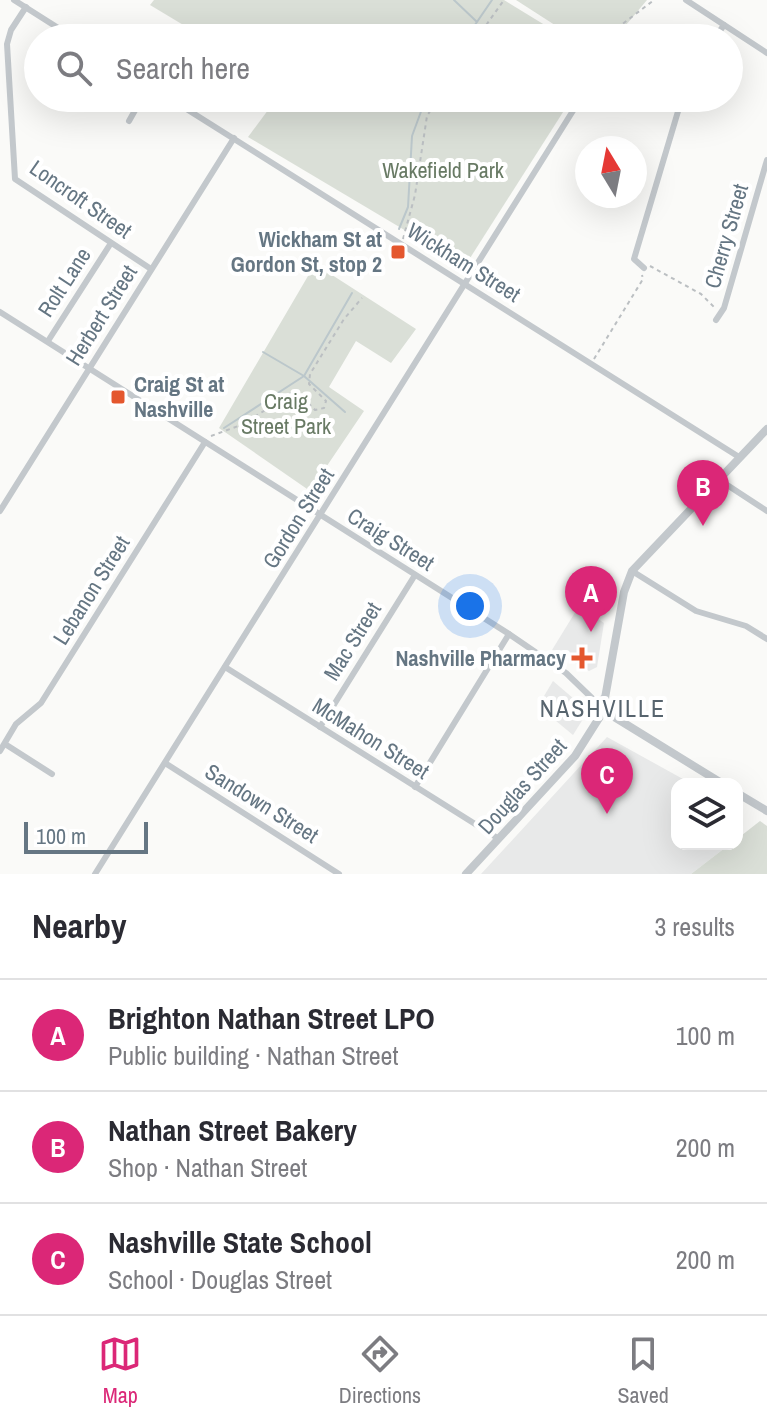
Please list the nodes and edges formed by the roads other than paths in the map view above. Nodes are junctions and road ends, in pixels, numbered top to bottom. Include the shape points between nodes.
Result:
1 (14, 0) edge
2 (686, 0) edge
3 (26, 7) junction
4 (52, 24) edge
5 (722, 24) edge
6 (743, 37) edge
7 (767, 53) edge
8 (134, 112) edge
9 (192, 112) edge
10 (572, 112) edge
11 (678, 112) edge
12 (129, 121) dead end
13 (234, 138) junction
14 (767, 160) edge
15 (111, 243) junction
16 (644, 268) road end
17 (151, 269) junction
18 (466, 285) junction
19 (0, 312) edge
20 (716, 320) dead end
21 (48, 341) junction
22 (89, 369) junction
23 (767, 429) edge
24 (205, 442) junction
25 (739, 457) junction
26 (718, 479) junction
27 (0, 511) edge
28 (767, 511) edge
29 (320, 516) junction
30 (632, 571) junction
31 (415, 575) junction
32 (509, 634) junction
33 (767, 639) edge
34 (225, 667) junction
35 (605, 698) junction
36 (595, 701) junction
37 (611, 715) junction
38 (599, 718) junction
39 (320, 727) junction
40 (5, 744) junction
41 (0, 751) edge
42 (165, 763) junction
43 (52, 774) dead end
44 (713, 778) edge
45 (415, 787) junction
46 (743, 797) edge
47 (767, 811) edge
48 (499, 839) junction
49 (95, 874) edge
50 (339, 874) edge
51 (466, 874) edge

1 - 3 street
2 - 5 street
3 - 4 street
3 - 15 street, Loncroft Street via 7,44 15,179
6 - 7 street
8 - 12 street
9 - 13 street, Wickham Street
10 - 18 street, Gordon Street
11 - 16 street via 634,259
13 - 17 street, Herbert Street
13 - 18 street, Wickham Street
14 - 20 street, Cherry Street
15 - 17 street, Loncroft Street
15 - 21 street, Rolt Lane
17 - 22 street, Herbert Street
18 - 25 street, Wickham Street
18 - 29 street, Gordon Street
19 - 21 street, Craig Street
21 - 22 street, Craig Street
22 - 24 street, Craig Street
22 - 27 street, Herbert Street
23 - 25 street
24 - 29 street, Craig Street
24 - 40 street, Lebanon Street via 41,703 21,718
25 - 26 street
26 - 28 street
26 - 30 street
29 - 31 street, Craig Street
29 - 34 street, Gordon Street
30 - 33 street via 696,611 746,626
30 - 35 street
31 - 32 street, Craig Street
31 - 39 street, Mac Street
32 - 36 street, Craig Street via 566,673
32 - 45 street
34 - 39 street, McMahon Street
34 - 42 street, Gordon Street
35 - 36 street
35 - 37 street via 613,705
36 - 38 street via 592,710
37 - 38 street
37 - 44 street
38 - 48 street, Douglas Street via 575,756
39 - 45 street, McMahon Street
40 - 41 street, Lebanon Street
40 - 43 street
42 - 49 street, Gordon Street
42 - 50 street, Sandown Street
45 - 48 street, McMahon Street
46 - 47 street
48 - 51 street, Douglas Street

